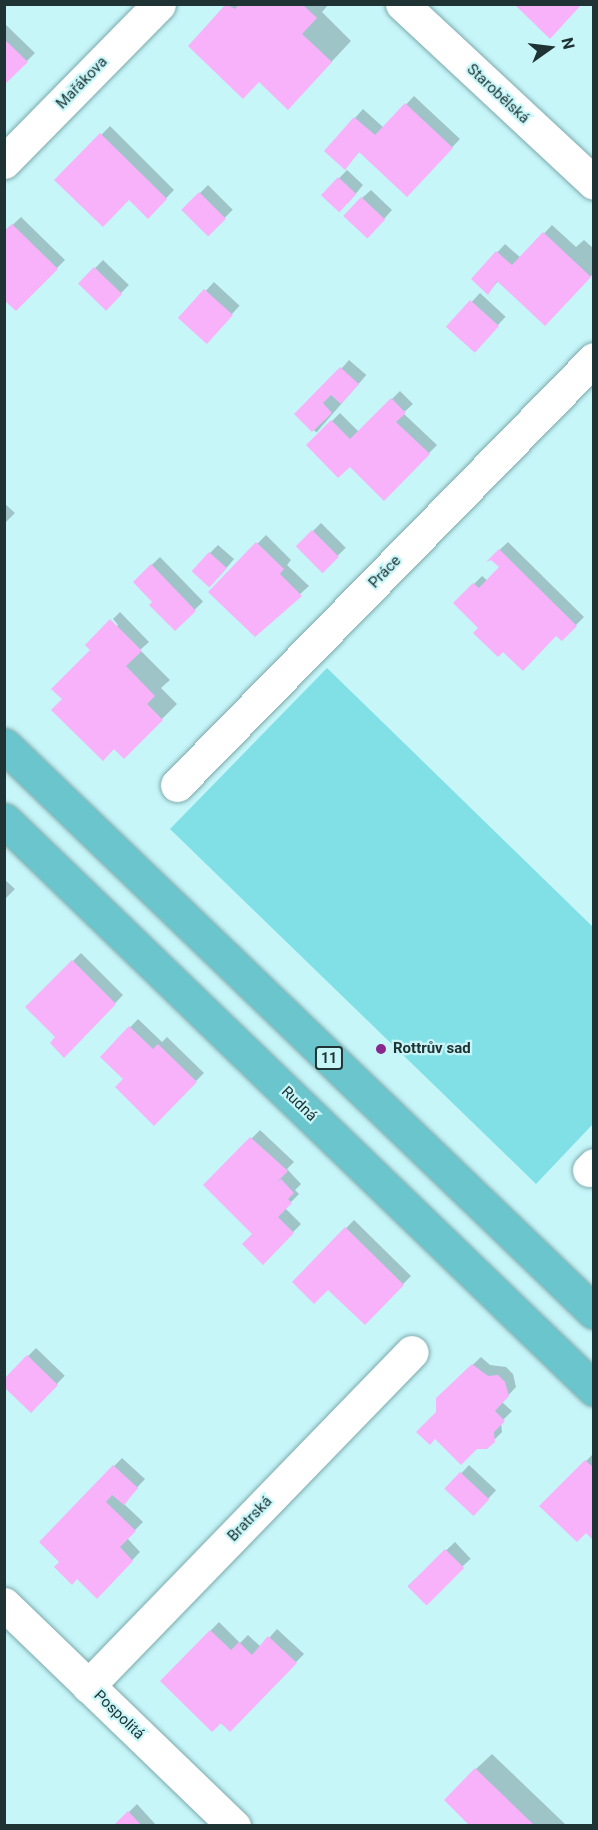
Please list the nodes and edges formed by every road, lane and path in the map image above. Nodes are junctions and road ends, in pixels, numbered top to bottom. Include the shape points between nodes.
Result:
1 (159, 4) edge
2 (402, 4) edge
3 (4, 162) edge
4 (594, 183) edge
5 (594, 359) edge
6 (4, 745) edge
7 (177, 785) dead end
8 (4, 820) edge
9 (594, 1312) edge
10 (412, 1352) dead end
11 (594, 1389) edge
12 (4, 1604) edge
13 (88, 1686) junction
14 (234, 1826) edge

1 - 3 street, Mařákova
2 - 4 street, Starobělská
5 - 7 street, Práce
6 - 9 highway, 11
8 - 11 highway, Rudná
10 - 13 street, Bratrská
12 - 13 street, Pospolitá
13 - 14 street, Pospolitá

